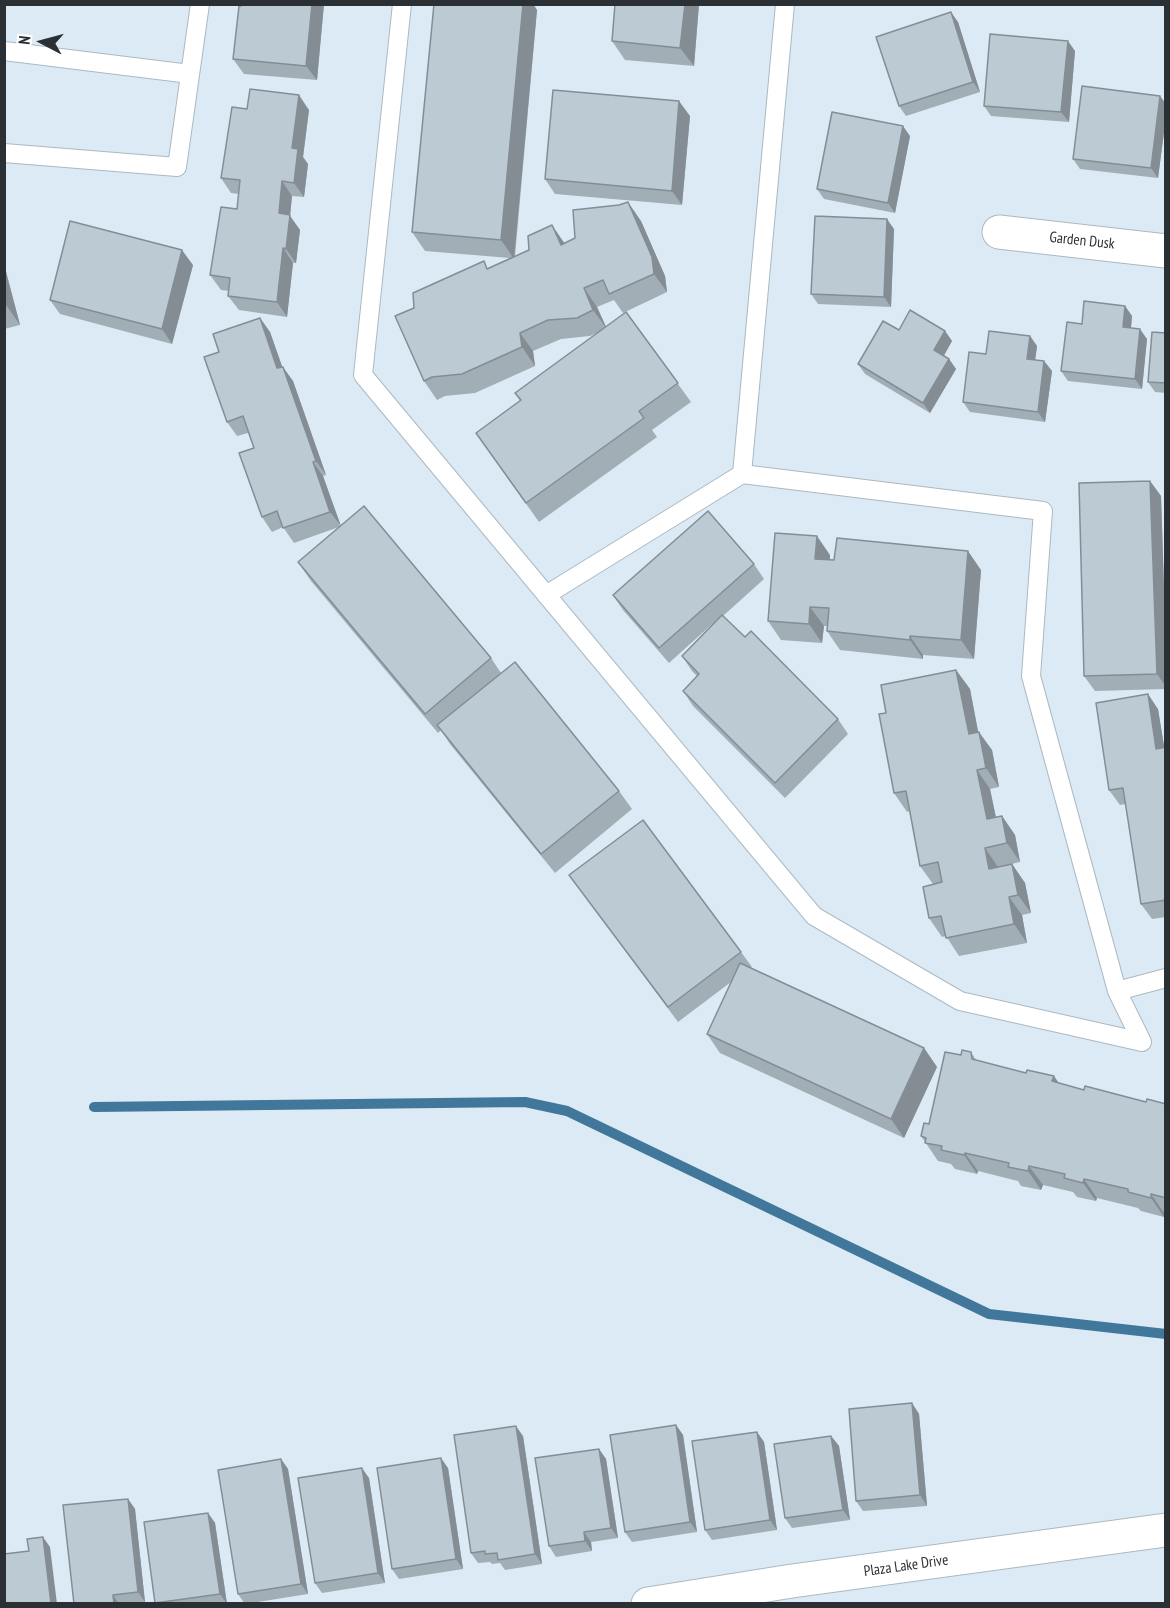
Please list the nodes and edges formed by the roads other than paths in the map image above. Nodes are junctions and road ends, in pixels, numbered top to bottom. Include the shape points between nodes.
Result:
1 (200, 4) edge
2 (402, 4) edge
3 (785, 4) edge
4 (4, 51) edge
5 (190, 74) junction
6 (4, 153) edge
7 (999, 232) dead end
8 (1166, 251) edge
9 (742, 474) junction
10 (546, 595) junction
11 (1166, 978) edge
12 (1117, 991) junction
13 (1166, 1530) edge
14 (794, 1592) edge
15 (648, 1604) edge

1 - 5 lane
2 - 10 lane via 363,375
3 - 9 lane
4 - 5 lane
5 - 6 lane via 177,167
7 - 8 street, Garden Dusk
9 - 10 lane
9 - 12 lane via 1043,511 1031,676
10 - 12 lane via 814,916 960,1001 1142,1042
11 - 12 lane
13 - 14 street, Plaza Lake Drive
14 - 15 street, Plaza Lake Drive

